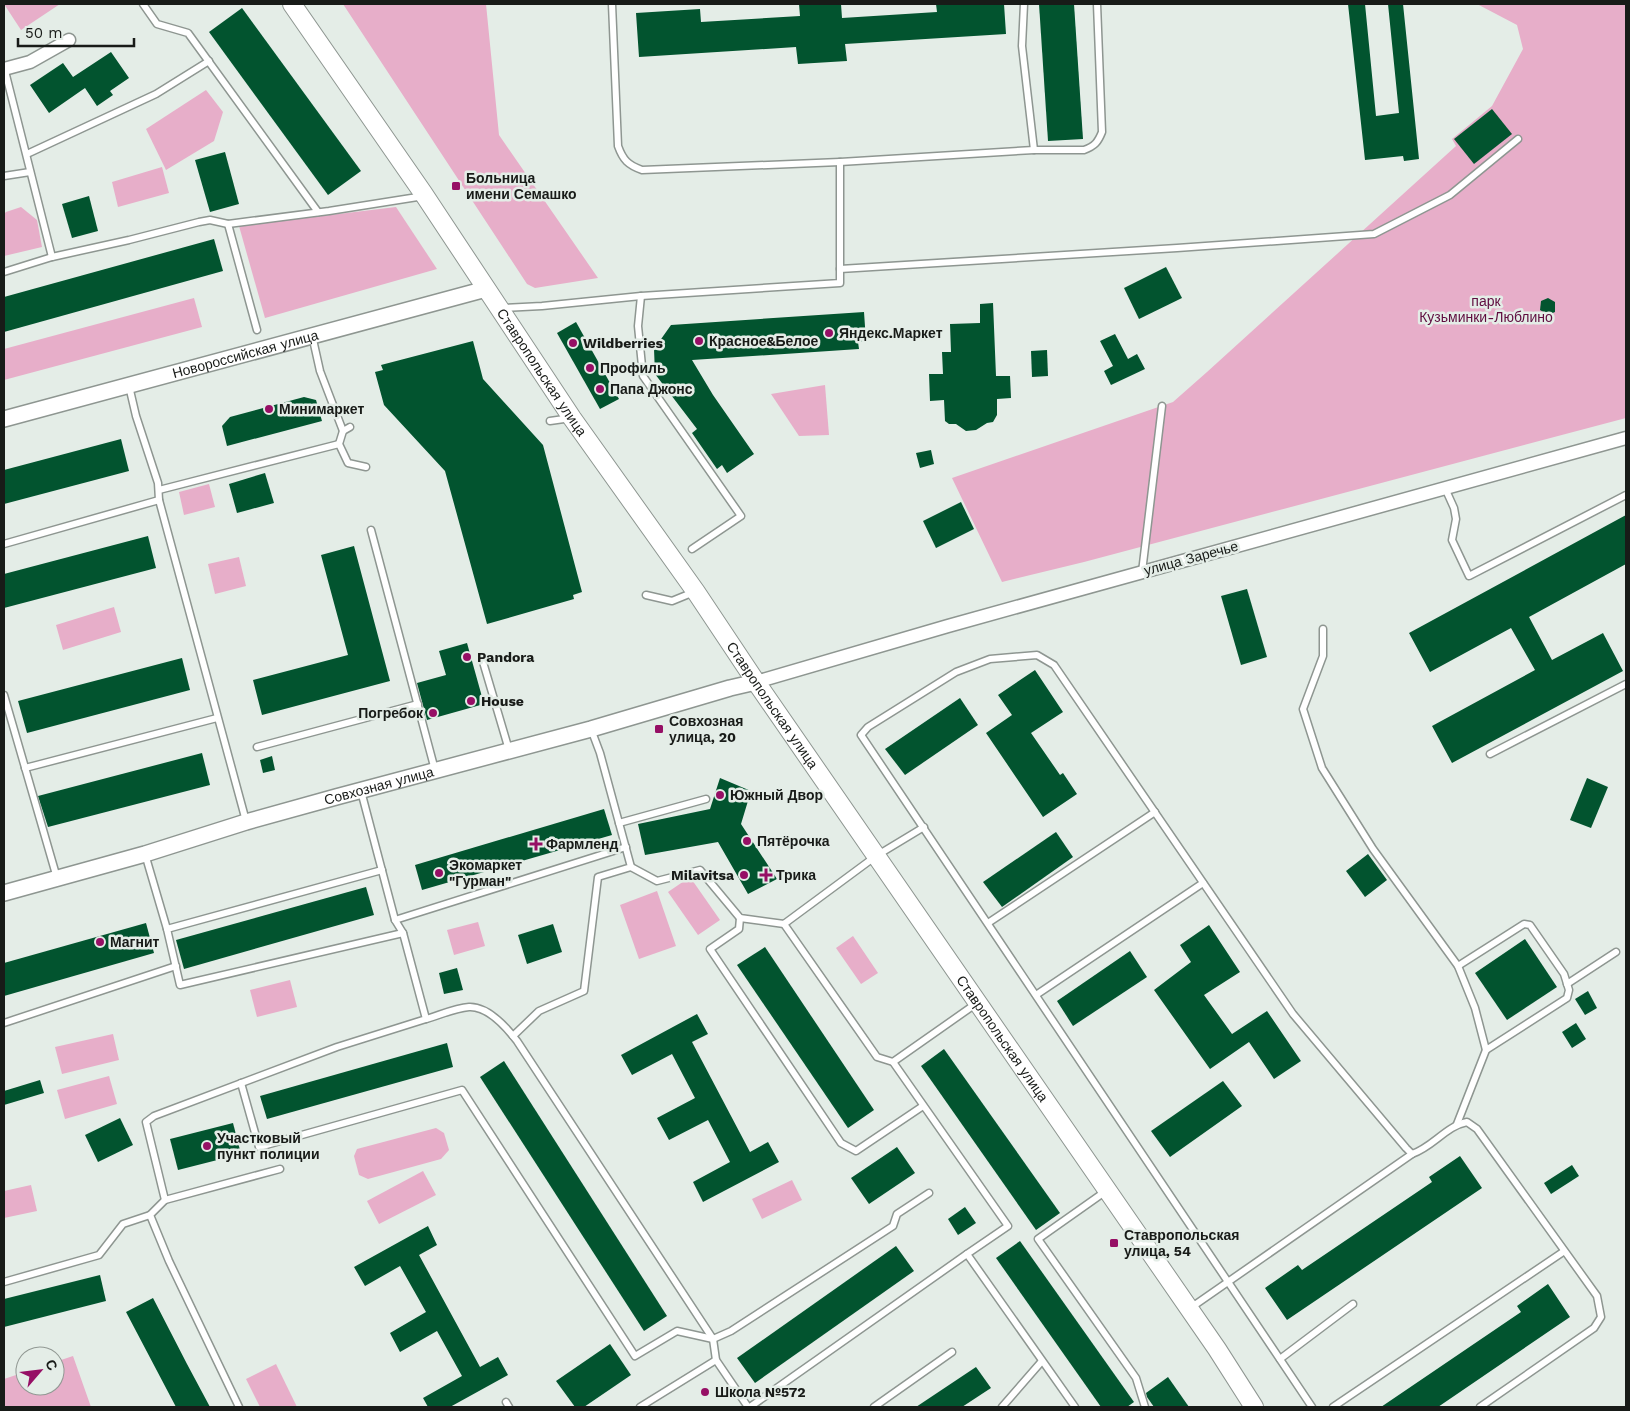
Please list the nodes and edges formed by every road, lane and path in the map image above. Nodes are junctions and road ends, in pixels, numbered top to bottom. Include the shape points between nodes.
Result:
1 (143, 4) edge
2 (292, 4) edge
3 (612, 4) edge
4 (1024, 4) edge
5 (1097, 4) edge
6 (69, 40) dead end
7 (209, 61) junction
8 (4, 68) edge
9 (1518, 139) dead end
10 (1034, 150) junction
11 (27, 154) junction
12 (840, 162) junction
13 (30, 172) junction
14 (4, 176) edge
15 (425, 196) junction
16 (318, 212) junction
17 (228, 224) junction
18 (52, 257) junction
19 (840, 269) junction
20 (4, 272) edge
21 (486, 289) junction
22 (641, 296) junction
23 (500, 309) junction
24 (257, 330) dead end
25 (312, 335) junction
26 (129, 386) junction
27 (1162, 406) dead end
28 (572, 418) junction
29 (4, 419) edge
30 (550, 421) dead end
31 (350, 427) dead end
32 (343, 431) junction
33 (1626, 438) edge
34 (338, 444) junction
35 (366, 467) dead end
36 (1445, 488) junction
37 (159, 490) junction
38 (1626, 495) edge
39 (159, 500) junction
40 (371, 530) dead end
41 (4, 544) edge
42 (692, 549) dead end
43 (1142, 572) junction
44 (696, 592) junction
45 (646, 595) dead end
46 (1323, 629) dead end
47 (483, 662) dead end
48 (756, 682) junction
49 (1626, 684) edge
50 (4, 694) edge
51 (418, 704) junction
52 (217, 718) junction
53 (591, 729) junction
54 (257, 747) dead end
55 (509, 750) junction
56 (1490, 754) dead end
57 (25, 768) junction
58 (435, 770) junction
59 (361, 790) junction
60 (706, 799) dead end
61 (1155, 812) junction
62 (246, 822) junction
63 (619, 823) junction
64 (924, 826) junction
65 (626, 848) junction
66 (145, 854) junction
67 (876, 856) junction
68 (631, 867) junction
69 (382, 870) junction
70 (58, 878) junction
71 (1204, 883) junction
72 (4, 893) edge
73 (740, 918) junction
74 (394, 920) junction
75 (988, 923) junction
76 (784, 924) junction
77 (167, 929) junction
78 (403, 933) junction
79 (1616, 952) dead end
80 (176, 966) junction
81 (1458, 966) junction
82 (1567, 984) junction
83 (1036, 995) junction
84 (978, 1002) junction
85 (426, 1019) junction
86 (4, 1023) edge
87 (513, 1036) junction
88 (1486, 1050) junction
89 (892, 1062) junction
90 (241, 1083) junction
91 (923, 1106) junction
92 (1457, 1124) junction
93 (1412, 1154) junction
94 (280, 1169) dead end
95 (1107, 1190) junction
96 (929, 1193) dead end
97 (166, 1200) junction
98 (150, 1215) junction
99 (1563, 1252) junction
100 (967, 1254) junction
101 (4, 1282) edge
102 (1228, 1282) junction
103 (1354, 1304) dead end
104 (1189, 1309) junction
105 (713, 1339) junction
106 (952, 1352) dead end
107 (1280, 1359) junction
108 (716, 1360) junction
109 (1042, 1360) junction
110 (239, 1407) edge
111 (640, 1407) edge
112 (749, 1407) edge
113 (874, 1407) edge
114 (1002, 1407) edge
115 (1075, 1407) edge
116 (1145, 1407) edge
117 (1254, 1407) edge
118 (1312, 1407) edge
119 (1333, 1407) edge
120 (1480, 1407) edge

1 - 7 lane via 157,24 188,33
2 - 15 main road, Ставропольская улица
3 - 12 lane via 618,146 625,162 642,170
4 - 10 lane via 1022,46
5 - 10 lane via 1102,132 1098,142 1084,150
6 - 8 street via 30,62
7 - 11 lane via 156,94
7 - 16 lane
8 - 11 lane
9 - 19 lane via 1450,195 1374,234
10 - 12 lane
11 - 13 lane
12 - 19 lane
13 - 14 lane
13 - 18 lane
15 - 16 lane
15 - 21 main road, Ставропольская улица
16 - 17 lane
17 - 18 lane via 210,220 198,222
17 - 24 lane
18 - 20 lane
19 - 22 lane via 840,283
21 - 23 main road, Ставропольская улица
21 - 25 street, Новороссийская улица
22 - 23 lane
22 - 42 lane via 638,326 643,376 741,516
23 - 28 main road, Ставропольская улица
25 - 26 street, Новороссийская улица
25 - 32 lane via 320,370
26 - 29 street, Новороссийская улица
26 - 37 lane
27 - 43 lane
28 - 30 lane
28 - 44 main road, Ставропольская улица
31 - 32 lane
32 - 34 lane
33 - 36 street, улица Заречье
34 - 35 lane via 348,463
34 - 37 lane
36 - 38 lane via 1456,520 1452,540 1469,576
36 - 43 street, улица Заречье
37 - 39 lane
39 - 41 lane
39 - 52 lane
40 - 51 lane
43 - 48 street, улица Заречье
44 - 45 lane via 672,601
44 - 48 main road, Ставропольская улица
46 - 81 lane via 1323,656 1303,709 1322,768 1373,849
47 - 55 lane
48 - 53 street, Совхозная улица
48 - 67 main road, Ставропольская улица
49 - 56 lane
50 - 57 lane
51 - 54 lane
51 - 58 lane
52 - 57 lane
52 - 62 lane
53 - 55 street, Совхозная улица
53 - 63 lane
55 - 58 street, Совхозная улица
57 - 70 lane
58 - 59 street, Совхозная улица
59 - 62 street, Совхозная улица
59 - 69 lane
60 - 63 lane
61 - 64 lane via 1054,665 1037,655 990,659 956,672 868,727 861,735
61 - 71 lane
61 - 75 lane
62 - 66 street, Совхозная улица
63 - 65 lane
64 - 67 lane
64 - 75 lane
65 - 68 lane
65 - 74 lane
66 - 70 street, Совхозная улица
66 - 77 lane
67 - 76 lane
67 - 84 main road, Ставропольская улица
68 - 73 lane via 657,881 700,870
68 - 87 lane via 598,877 584,990 539,1011
69 - 74 lane
69 - 77 lane
70 - 72 street, Совхозная улица
71 - 83 lane
71 - 93 lane via 1293,1014
73 - 76 lane
73 - 91 lane via 739,928 710,949 841,1143 856,1151
74 - 78 lane
75 - 83 lane
76 - 89 lane via 878,1056
77 - 80 lane
78 - 80 lane via 180,985
78 - 85 lane
79 - 82 lane
80 - 86 lane
81 - 82 lane via 1524,924 1530,925 1564,974
81 - 88 lane via 1475,1008
82 - 88 lane via 1567,998
83 - 102 lane
84 - 89 lane
84 - 95 main road, Ставропольская улица
85 - 87 lane via 471,1007 503,1023
85 - 90 lane via 337,1047
87 - 105 lane
88 - 92 lane
89 - 91 lane
90 - 97 lane via 154,1116 146,1122
90 - 105 lane via 259,1147 462,1090 635,1356 677,1332
91 - 100 lane via 1008,1226
92 - 93 lane
92 - 99 lane via 1467,1122 1477,1129
93 - 102 lane
94 - 97 lane
95 - 104 main road, Ставропольская улица
95 - 116 lane via 1038,1239 1136,1378
96 - 105 lane via 896,1214 893,1226
97 - 98 lane
98 - 101 lane via 123,1224 100,1256
98 - 110 lane
99 - 119 lane
99 - 120 lane via 1597,1296 1601,1317 1594,1328
100 - 109 lane
100 - 112 lane
102 - 104 lane
102 - 107 lane
103 - 107 lane
104 - 117 main road, Ставропольская улица
105 - 108 lane
106 - 113 lane
107 - 118 lane
108 - 111 lane
108 - 112 lane
109 - 114 lane
109 - 115 lane

